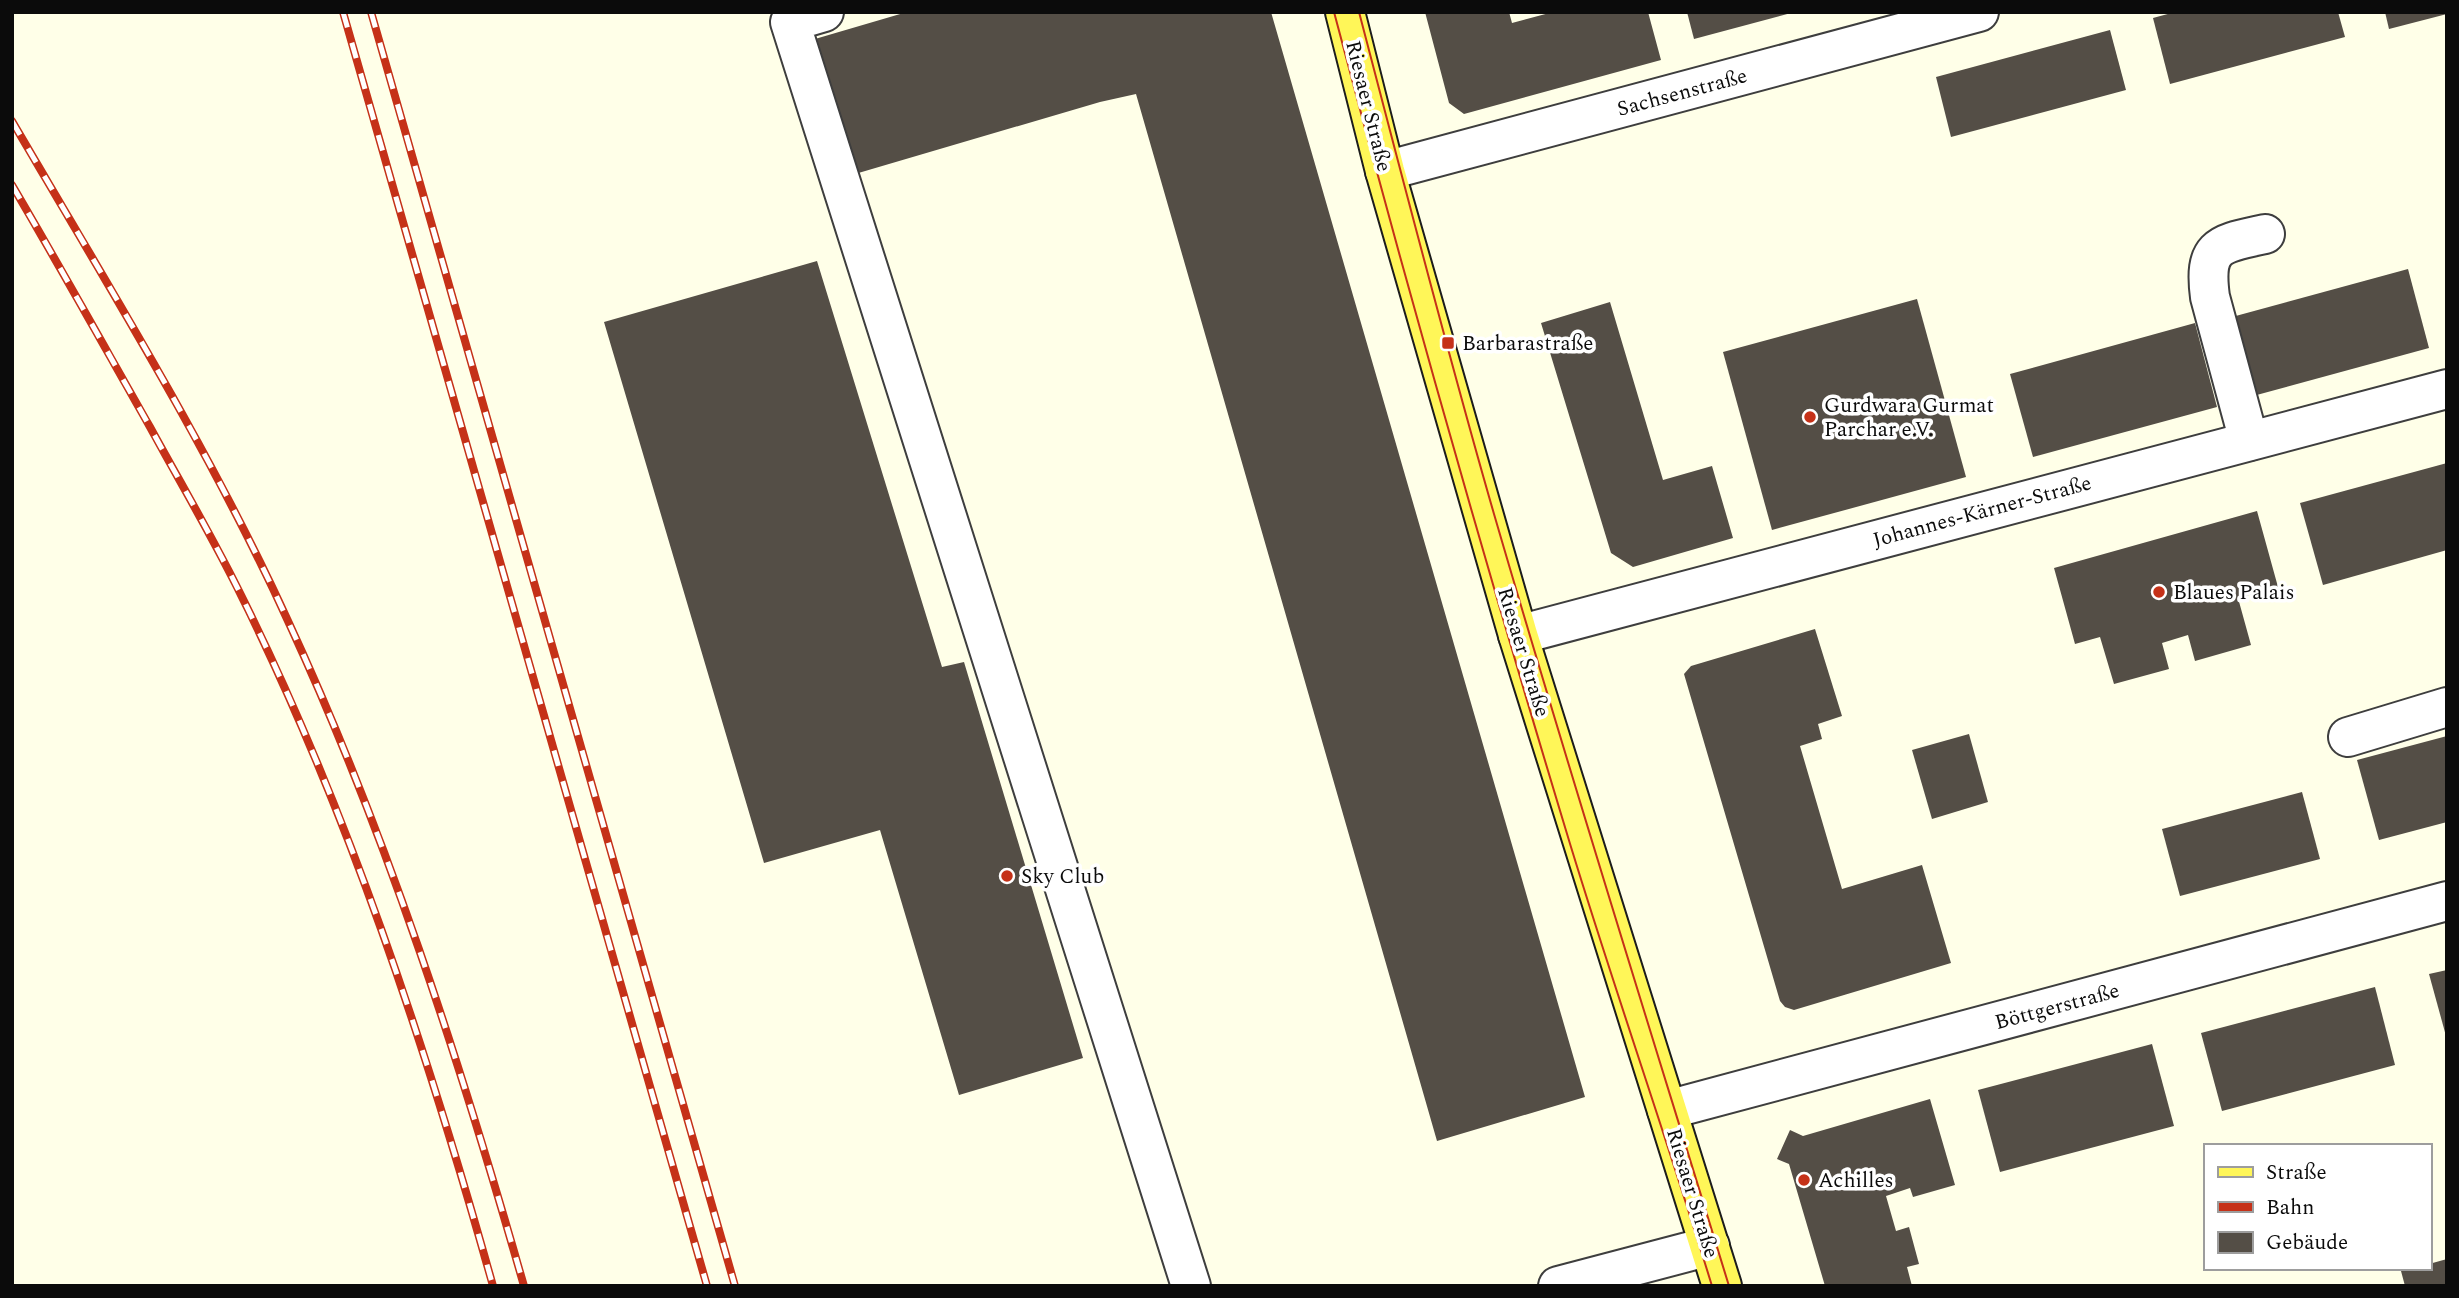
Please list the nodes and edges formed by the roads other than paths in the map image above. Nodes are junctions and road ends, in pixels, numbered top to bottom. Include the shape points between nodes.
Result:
1 (824, 12) edge
2 (1345, 12) edge
3 (1979, 12) edge
4 (1385, 171) junction
5 (2265, 234) dead end
6 (2447, 389) edge
7 (2249, 441) junction
8 (1518, 635) junction
9 (2447, 707) edge
10 (2348, 737) dead end
11 (2447, 901) edge
12 (1667, 1110) junction
13 (1710, 1246) junction
14 (1191, 1286) edge
15 (1558, 1286) edge
16 (1722, 1286) edge

1 - 14 street via 790,22
2 - 4 main road, Riesaer Straße
3 - 4 street, Sachsenstraße
4 - 8 main road, Riesaer Straße
5 - 7 street via 2221,245 2210,258 2207,274
6 - 7 street, Johannes-Kärner-Straße
7 - 8 street, Johannes-Kärner-Straße
8 - 12 main road, Riesaer Straße
9 - 10 street
11 - 12 street, Böttgerstraße
12 - 13 main road, Riesaer Straße
13 - 15 street
13 - 16 main road, Riesaer Straße

